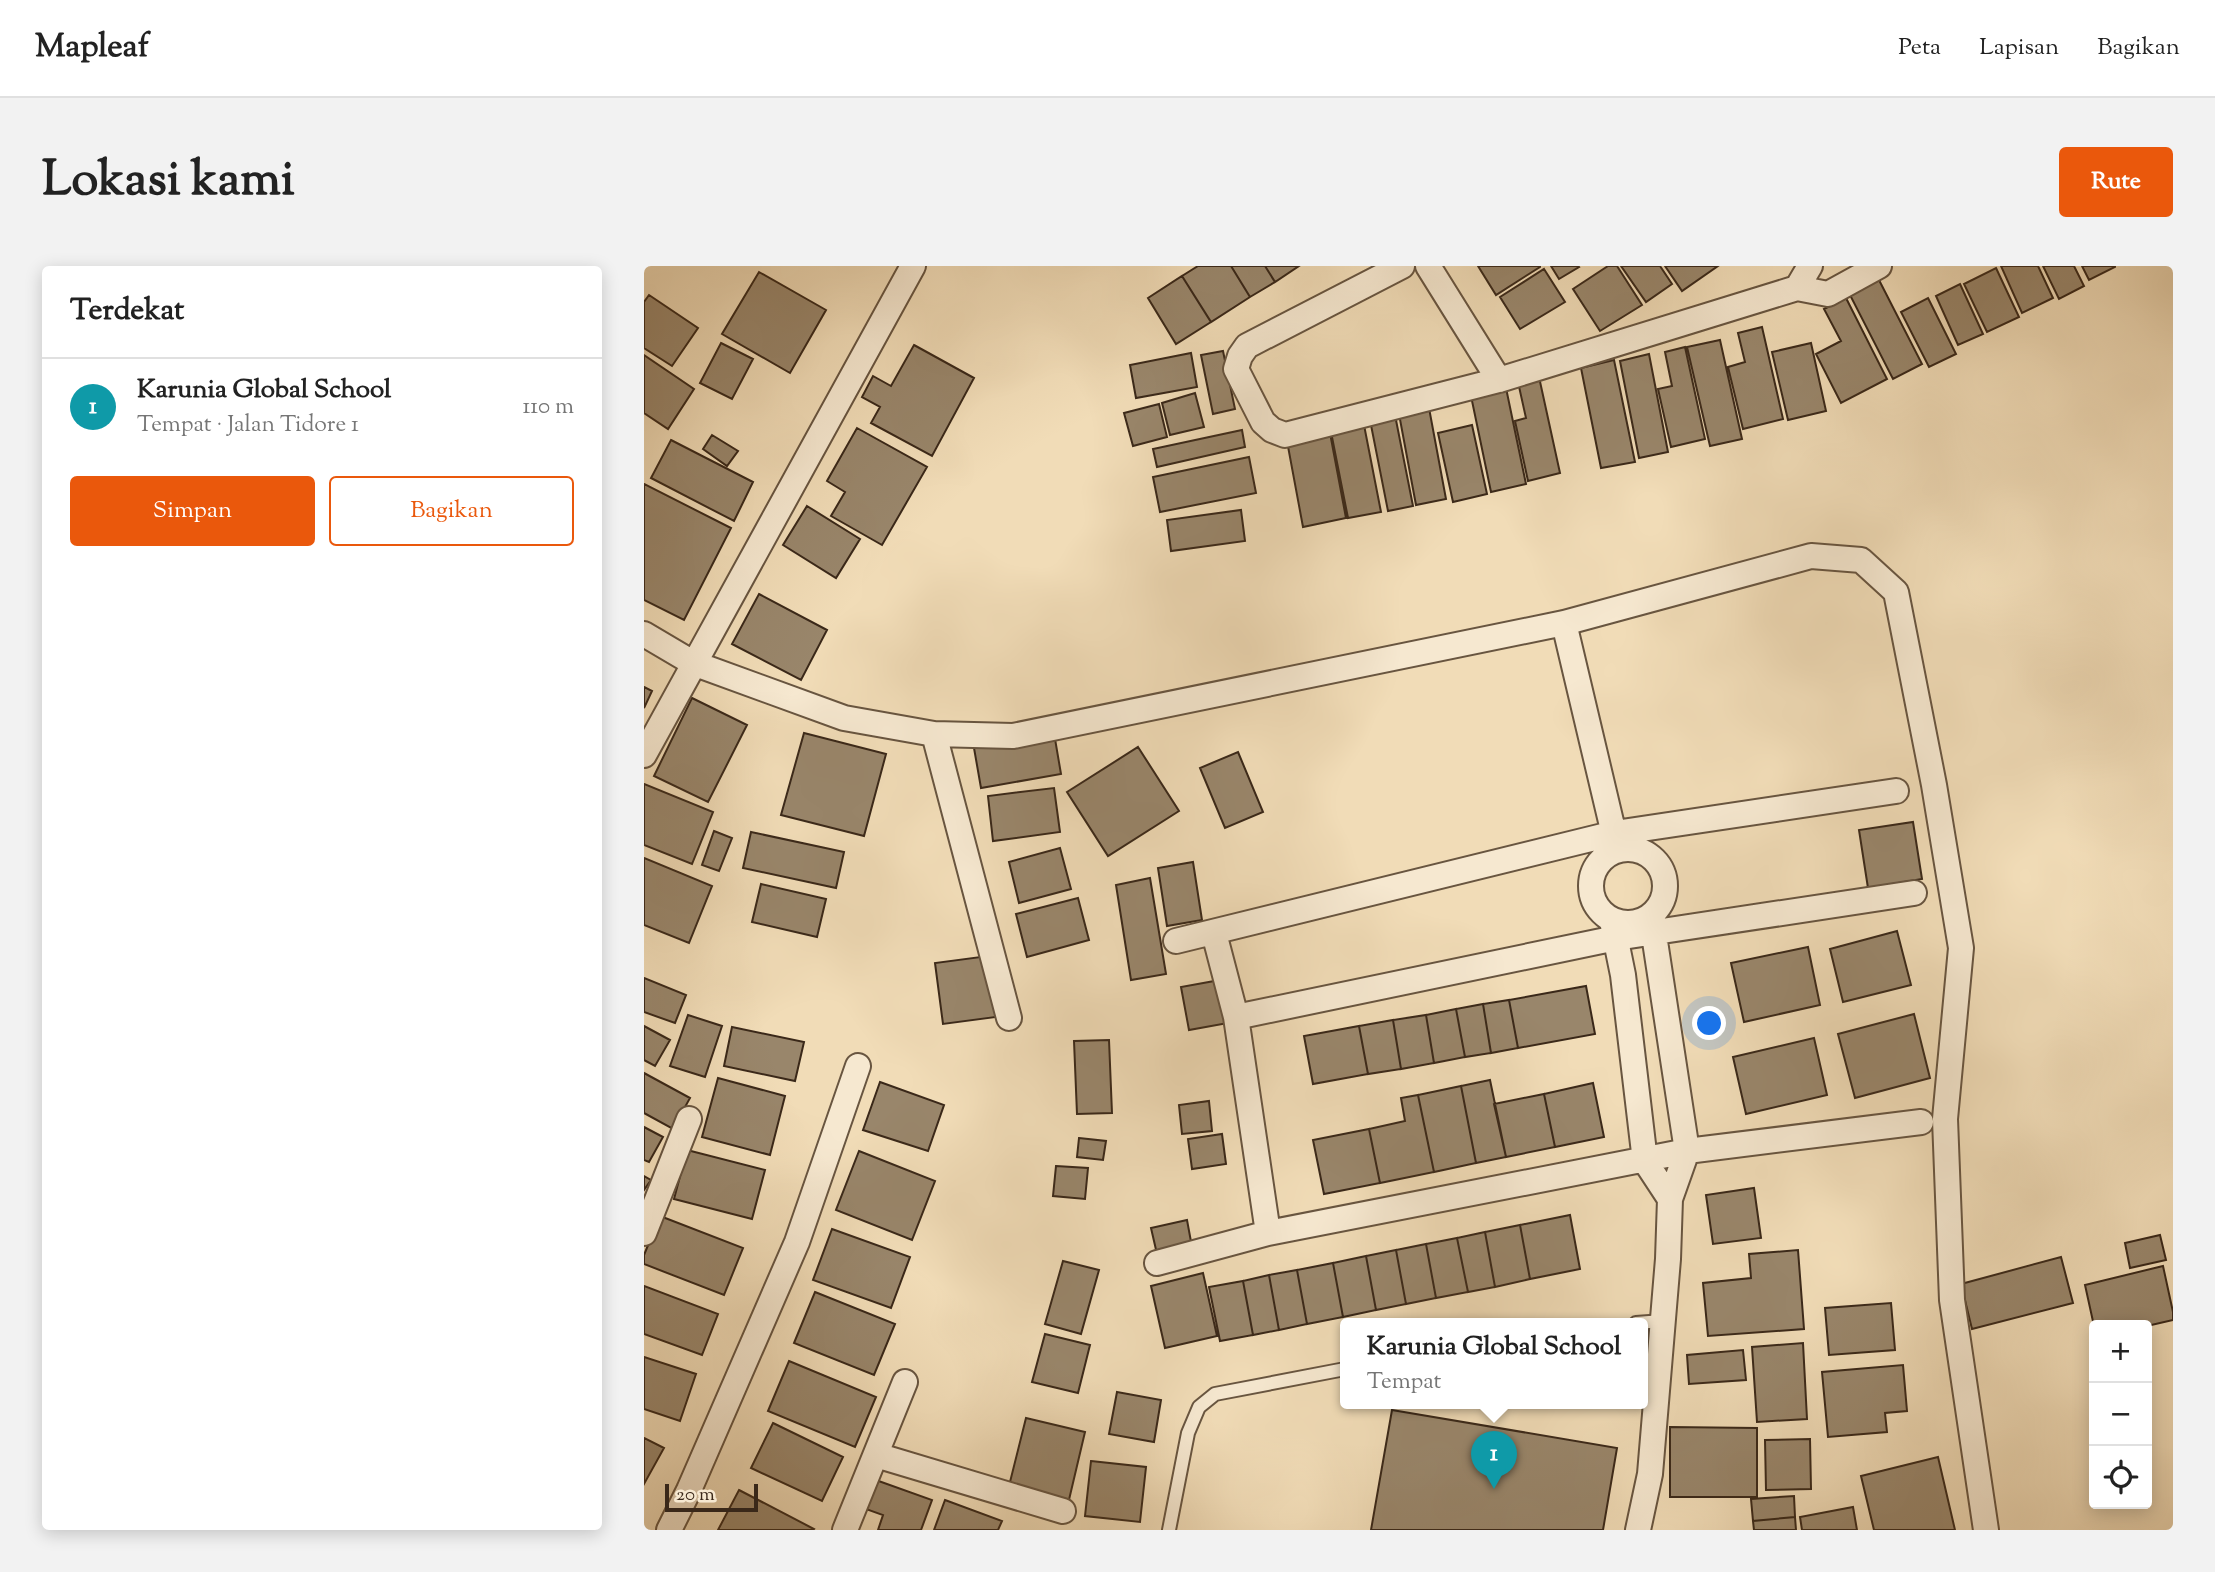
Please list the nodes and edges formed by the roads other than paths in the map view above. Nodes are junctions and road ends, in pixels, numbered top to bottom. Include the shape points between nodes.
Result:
1 (913, 266) edge
2 (1402, 266) edge
3 (1428, 266) edge
4 (1810, 266) edge
5 (1879, 266) edge
6 (1797, 288) junction
7 (1499, 380) junction
8 (1564, 623) junction
9 (644, 634) edge
10 (693, 663) junction
11 (934, 734) junction
12 (644, 755) edge
13 (1896, 791) dead end
14 (1616, 842) junction
15 (1914, 893) dead end
16 (1653, 924) junction
17 (1614, 929) junction
18 (1214, 933) junction
19 (1176, 941) dead end
20 (1236, 1017) junction
21 (1009, 1018) dead end
22 (858, 1066) dead end
23 (689, 1119) dead end
24 (1921, 1122) dead end
25 (1688, 1151) junction
26 (1645, 1161) junction
27 (1670, 1199) junction
28 (644, 1233) edge
29 (1268, 1233) junction
30 (1157, 1263) dead end
31 (1663, 1321) junction
32 (1648, 1322) edge
33 (1340, 1369) edge
34 (905, 1382) dead end
35 (876, 1455) junction
36 (1063, 1511) dead end
37 (669, 1530) edge
38 (845, 1530) edge
39 (1169, 1530) edge
40 (1638, 1530) edge
41 (1986, 1530) edge

1 - 10 street
2 - 7 street via 1247,346 1236,369 1263,422 1285,435
3 - 7 street
4 - 6 street
5 - 6 street via 1828,294
6 - 7 street
8 - 11 street via 1013,736
8 - 14 street
8 - 41 street via 1811,556 1861,560 1896,592 1961,948 1945,1119 1952,1300
9 - 10 street
10 - 11 street via 844,718
10 - 12 street
11 - 21 street
13 - 14 street
14 - 16 street via 1646,854 1664,876 1665,890
14 - 17 street via 1594,869 1590,884 1592,898
14 - 18 street
15 - 16 street
16 - 17 street
16 - 25 street
17 - 20 street
17 - 26 street
18 - 19 street
18 - 20 street
20 - 29 street
22 - 37 street via 797,1242
23 - 28 street
24 - 25 street
25 - 26 street
25 - 27 street
26 - 27 street
26 - 29 street
27 - 31 street
29 - 30 street
31 - 32 lane
31 - 40 street via 1650,1474
33 - 39 lane via 1215,1394 1199,1407 1188,1433
34 - 35 street
35 - 36 street
35 - 38 street

